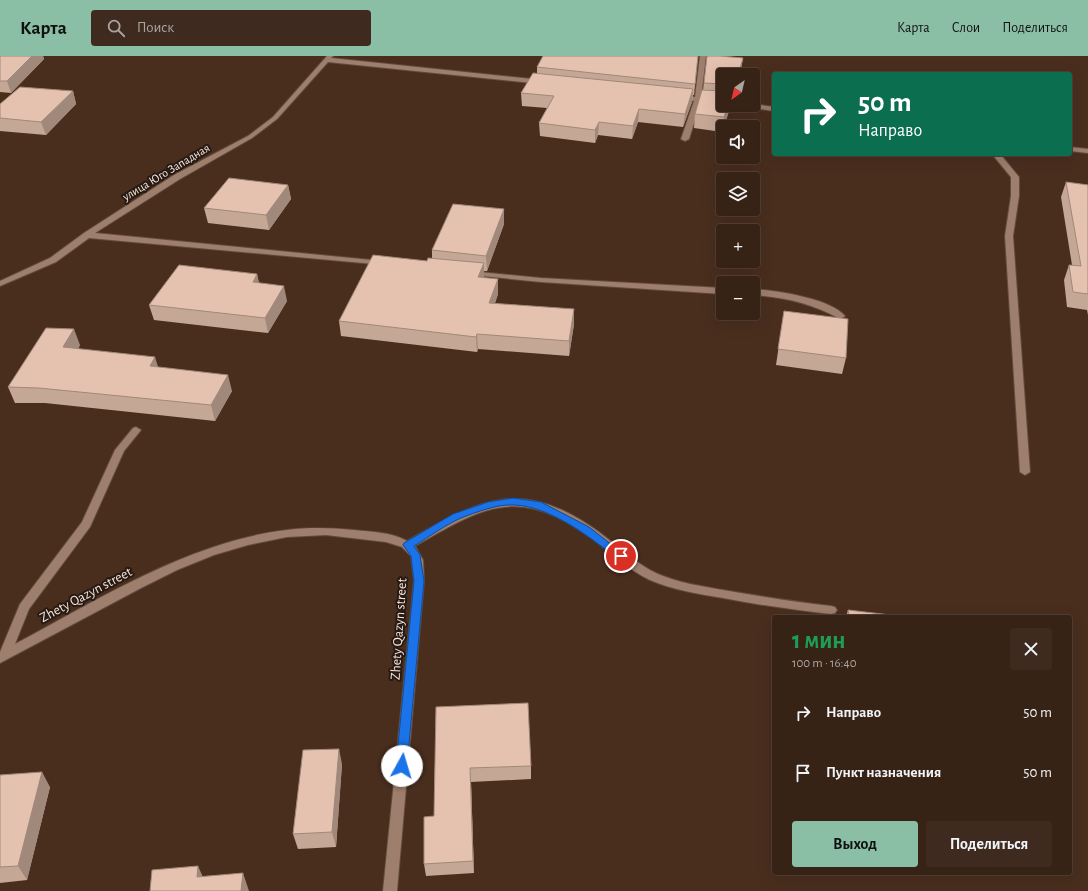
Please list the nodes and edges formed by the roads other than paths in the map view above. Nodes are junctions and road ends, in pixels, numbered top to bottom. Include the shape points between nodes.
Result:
1 (703, 56) edge
2 (329, 58) edge
3 (548, 83) edge
4 (674, 96) edge
5 (698, 99) junction
6 (716, 101) edge
7 (760, 107) edge
8 (772, 109) edge
9 (684, 139) dead end
10 (1072, 149) edge
11 (1088, 151) edge
12 (998, 156) edge
13 (86, 235) junction
14 (390, 264) edge
15 (462, 272) edge
16 (0, 284) edge
17 (716, 291) edge
18 (760, 293) edge
19 (841, 316) dead end
20 (136, 430) dead end
21 (1025, 472) dead end
22 (408, 545) junction
23 (831, 610) dead end
24 (3, 656) edge
25 (390, 891) edge

1 - 5 street
2 - 3 street
2 - 13 street, улица Юго Западная via 275,118 250,136 177,177
4 - 5 street
5 - 6 street
5 - 9 street
7 - 8 street
10 - 11 street
12 - 21 street via 1015,177 1009,236
13 - 14 street
13 - 16 street, улица Юго Западная via 53,260
15 - 17 street via 541,280
18 - 19 street via 804,300 827,307
20 - 24 street via 120,450 86,524 24,607
22 - 23 street via 457,516 488,506 513,501 537,504 586,529 633,565 678,586
22 - 24 street, Zhety Qazyn street via 393,539 323,530 282,533 219,548 153,576
22 - 25 street, Zhety Qazyn street via 416,555 419,581

